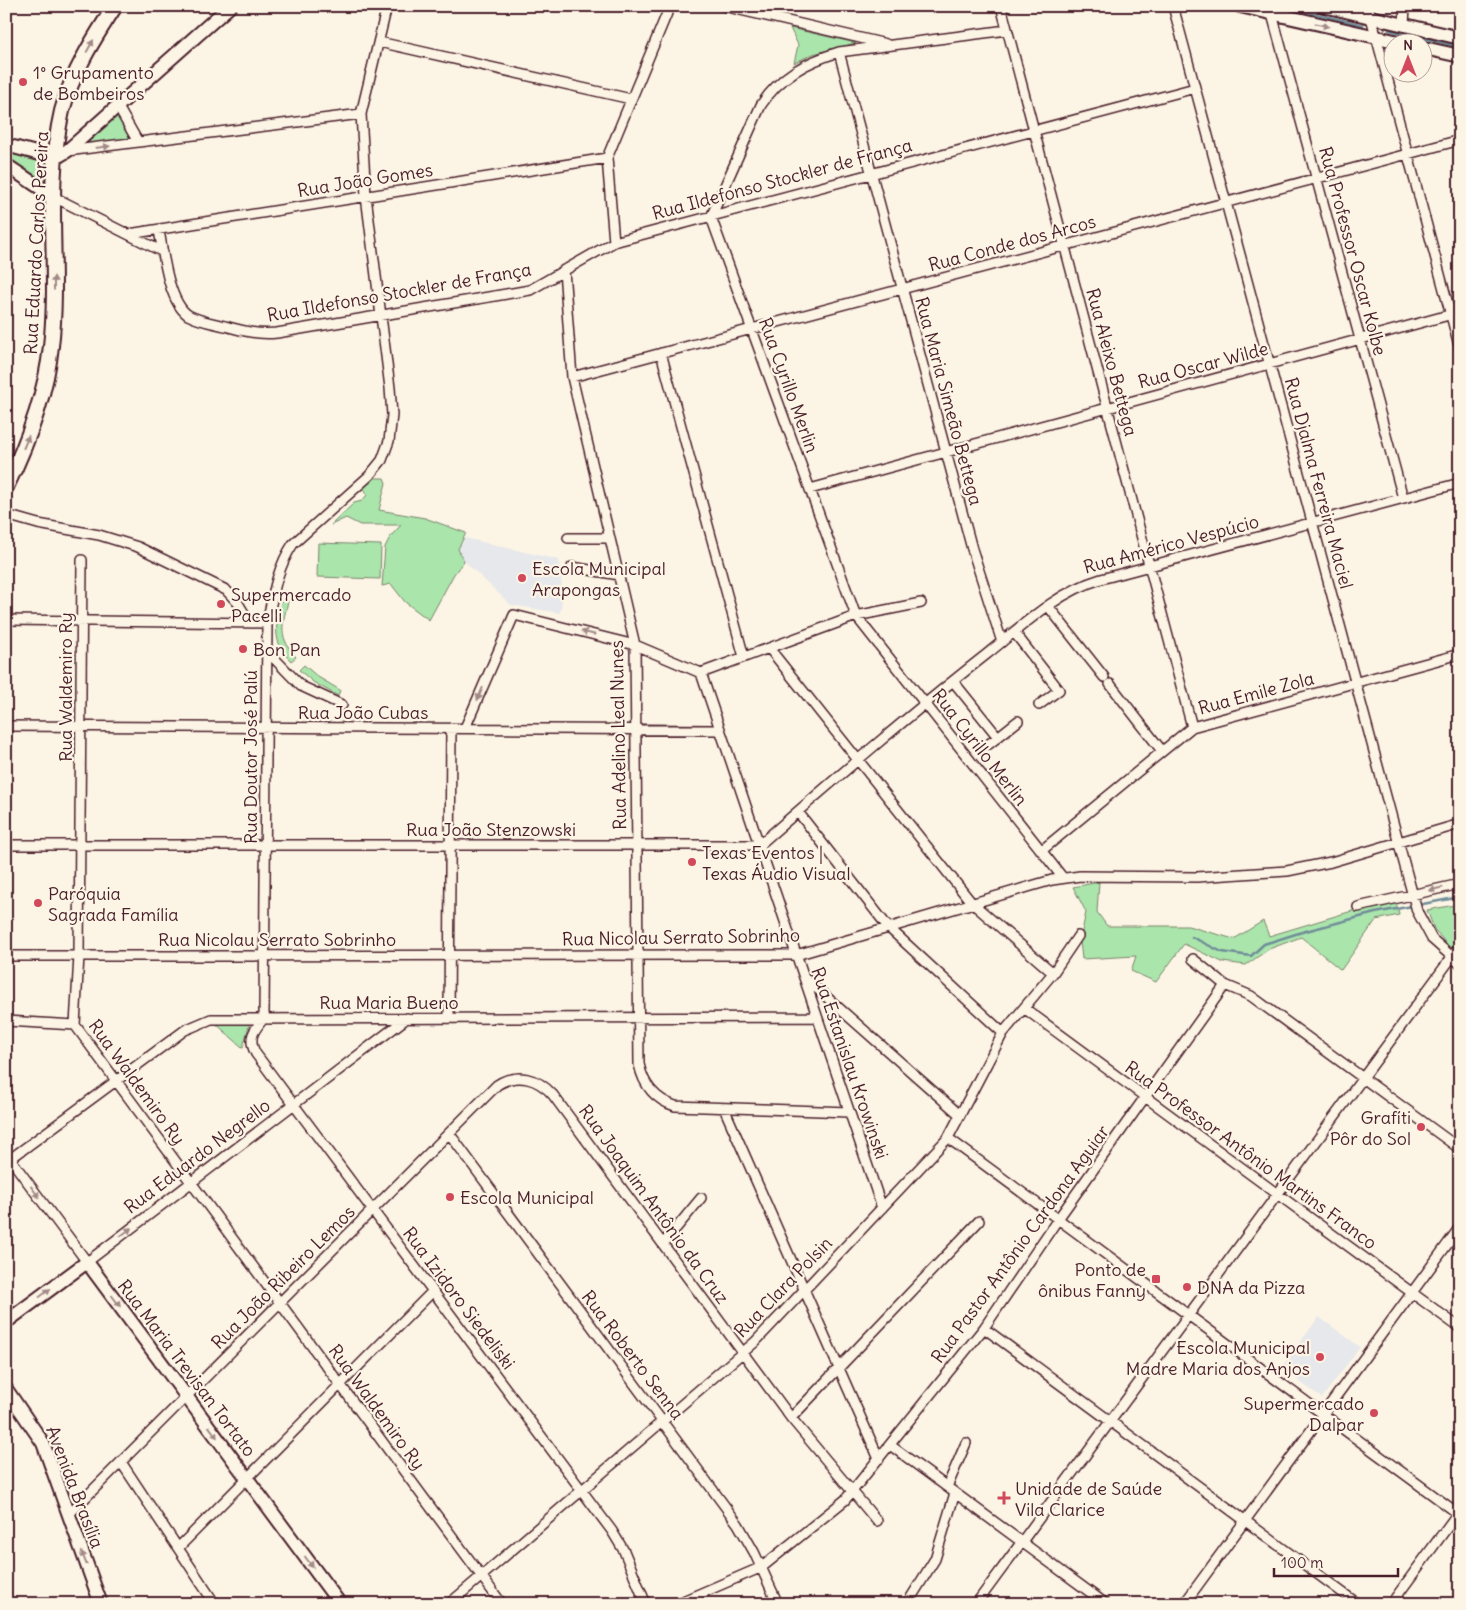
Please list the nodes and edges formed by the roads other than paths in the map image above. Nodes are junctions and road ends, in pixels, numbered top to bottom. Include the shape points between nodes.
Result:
1 (115, 6) edge
2 (230, 6) edge
3 (388, 6) edge
4 (670, 6) edge
5 (723, 6) edge
6 (1001, 6) edge
7 (1174, 6) edge
8 (1240, 6) edge
9 (1324, 6) edge
10 (1405, 6) edge
11 (1369, 12) edge
12 (1272, 14) junction
13 (1404, 25) junction
14 (1007, 30) junction
15 (1376, 37) junction
16 (1460, 38) edge
17 (1384, 39) edge
18 (379, 42) junction
19 (892, 45) junction
20 (1434, 50) edge
21 (839, 52) junction
22 (1460, 56) edge
23 (1195, 88) junction
24 (631, 99) junction
25 (118, 107) junction
26 (362, 114) junction
27 (1033, 131) junction
28 (1460, 140) edge
29 (138, 142) junction
30 (6, 145) edge
31 (1407, 154) junction
32 (61, 155) junction
33 (607, 158) junction
34 (6, 165) edge
35 (872, 174) junction
36 (1317, 178) junction
37 (366, 196) junction
38 (54, 197) junction
39 (1226, 202) junction
40 (711, 216) junction
41 (158, 230) junction
42 (129, 234) junction
43 (614, 242) junction
44 (1064, 246) junction
45 (163, 252) junction
46 (564, 270) junction
47 (902, 289) junction
48 (1455, 313) edge
49 (381, 316) junction
50 (752, 329) junction
51 (1360, 339) junction
52 (1460, 349) edge
53 (661, 354) junction
54 (1270, 364) junction
55 (572, 377) junction
56 (1107, 408) junction
57 (946, 452) junction
58 (1460, 483) edge
59 (6, 487) edge
60 (810, 489) junction
61 (1403, 498) junction
62 (6, 515) edge
63 (1312, 522) junction
64 (568, 538) dead end
65 (610, 538) junction
66 (82, 560) dead end
67 (1149, 566) junction
68 (572, 567) dead end
69 (619, 575) junction
70 (920, 603) dead end
71 (1048, 606) junction
72 (856, 616) junction
73 (6, 620) edge
74 (82, 621) junction
75 (250, 623) junction
76 (267, 623) junction
77 (1014, 632) junction
78 (1002, 642) junction
79 (635, 645) junction
80 (769, 648) junction
81 (267, 651) junction
82 (1460, 654) edge
83 (744, 657) junction
84 (701, 673) junction
85 (953, 681) junction
86 (1356, 682) junction
87 (924, 703) junction
88 (342, 705) dead end
89 (1039, 705) dead end
90 (1018, 721) dead end
91 (6, 726) edge
92 (81, 726) junction
93 (266, 727) junction
94 (1192, 727) junction
95 (451, 728) junction
96 (465, 728) junction
97 (636, 729) junction
98 (720, 730) junction
99 (998, 736) junction
100 (989, 744) dead end
101 (1162, 751) junction
102 (858, 760) junction
103 (798, 812) junction
104 (1460, 824) edge
105 (1398, 841) junction
106 (759, 844) junction
107 (6, 845) edge
108 (80, 845) junction
109 (266, 845) junction
110 (450, 845) junction
111 (637, 845) junction
112 (1041, 851) junction
113 (1063, 878) junction
114 (1460, 884) edge
115 (971, 902) junction
116 (1415, 903) junction
117 (1358, 907) dead end
118 (888, 927) junction
119 (1078, 936) dead end
120 (1460, 946) edge
121 (450, 955) junction
122 (638, 955) junction
123 (796, 955) junction
124 (6, 956) edge
125 (79, 956) junction
126 (265, 956) junction
127 (1451, 958) junction
128 (1193, 959) dead end
129 (1460, 964) edge
130 (1053, 973) junction
131 (804, 977) junction
132 (1225, 986) junction
133 (1024, 1008) junction
134 (639, 1017) junction
135 (817, 1017) junction
136 (264, 1018) junction
137 (408, 1018) junction
138 (449, 1018) junction
139 (6, 1021) edge
140 (74, 1025) junction
141 (1002, 1034) junction
142 (528, 1078) joint
143 (1362, 1078) junction
144 (116, 1081) junction
145 (1145, 1097) junction
146 (294, 1104) junction
147 (724, 1108) junction
148 (849, 1112) junction
149 (960, 1115) junction
150 (449, 1133) junction
151 (948, 1138) junction
152 (1460, 1149) edge
153 (8, 1158) edge
154 (191, 1183) junction
155 (1277, 1194) junction
156 (700, 1198) dead end
157 (882, 1208) junction
158 (373, 1210) junction
159 (1058, 1219) junction
160 (979, 1221) dead end
161 (1460, 1228) edge
162 (664, 1244) junction
163 (87, 1262) junction
164 (804, 1290) junction
165 (433, 1291) junction
166 (1412, 1293) junction
167 (280, 1303) junction
168 (1188, 1315) junction
169 (6, 1322) edge
170 (984, 1328) junction
171 (1460, 1328) edge
172 (743, 1352) junction
173 (839, 1368) junction
174 (340, 1384) junction
175 (6, 1389) edge
176 (186, 1396) junction
177 (1323, 1414) junction
178 (792, 1418) junction
179 (662, 1421) junction
180 (1110, 1421) junction
181 (966, 1443) dead end
182 (890, 1445) junction
183 (879, 1459) junction
184 (121, 1462) junction
185 (247, 1478) junction
186 (582, 1490) junction
187 (951, 1490) junction
188 (852, 1492) junction
189 (1459, 1513) edge
190 (68, 1515) junction
191 (1245, 1520) junction
192 (878, 1521) dead end
193 (1021, 1542) junction
194 (178, 1548) junction
195 (762, 1567) junction
196 (481, 1576) junction
197 (101, 1604) edge
198 (215, 1604) edge
199 (340, 1604) edge
200 (449, 1604) edge
201 (502, 1604) edge
202 (646, 1604) edge
203 (676, 1604) edge
204 (778, 1604) edge
205 (907, 1604) edge
206 (976, 1604) edge
207 (1106, 1604) edge
208 (1184, 1604) edge
209 (1358, 1604) edge
210 (1391, 1604) edge

32 -> 1 main road, Rua Eduardo Carlos Pereira via 60,125 68,93 84,57
2 - 25 main road
3 - 18 street, Rua Doutor José Palú
4 - 24 street
5 - 19 street
6 - 14 street, Rua Aleixo Bettega
7 - 23 street, Rua Djalma Ferreira Maciel
8 - 12 main road
9 - 11 main road
10 - 13 street
11 - 13 main road
11 - 15 street
12 -> 15 main road
12 - 36 street, Rua Professor Oscar Kolbe
13 - 16 main road
14 - 19 street
14 - 27 street, Rua Aleixo Bettega
15 - 17 main road
15 - 31 street
18 - 24 street
18 - 26 street, Rua Doutor José Palú
19 - 21 street
20 - 22 main road
21 - 35 street, Rua Maria Simeão Bettega
21 - 40 street via 800,68 770,91
23 - 27 street, Rua Ildefonso Stockler de França
23 - 39 street, Rua Djalma Ferreira Maciel
24 - 33 street
25 - 29 street
25 - 32 main road
26 - 29 street
26 - 37 street, Rua Doutor José Palú
27 - 35 street, Rua Ildefonso Stockler de França
27 - 44 street, Rua Aleixo Bettega
28 - 31 street, Rua Conde dos Arcos
32 -> 29 street
30 - 32 main road
31 - 36 street, Rua Conde dos Arcos
31 - 48 street
32 - 38 main road, Rua Eduardo Carlos Pereira
33 - 37 street, Rua João Gomes
33 - 43 street
34 - 38 main road
35 - 40 street, Rua Ildefonso Stockler de França
35 - 47 street, Rua Maria Simeão Bettega
36 - 39 street, Rua Conde dos Arcos
36 - 51 street, Rua Professor Oscar Kolbe
37 - 41 street, Rua João Gomes
37 - 49 street, Rua Doutor José Palú
38 - 42 street
59 -> 38 main road, Rua Eduardo Carlos Pereira via 32,425 48,368 54,314
39 - 44 street, Rua Conde dos Arcos
39 - 54 street, Rua Djalma Ferreira Maciel
40 - 43 street, Rua Ildefonso Stockler de França
40 - 50 street, Rua Cyrillo Merlin
41 - 42 street, Rua João Gomes
41 - 45 street, Rua Ildefonso Stockler de França
42 - 45 street
43 - 46 street, Rua Ildefonso Stockler de França
44 - 47 street, Rua Conde dos Arcos
44 - 56 street, Rua Aleixo Bettega
45 - 49 street, Rua Ildefonso Stockler de França via 176,300 187,314 202,320 249,333 266,334
46 - 49 street, Rua Ildefonso Stockler de França via 530,290
46 - 55 street, Rua Adelino Leal Nunes
47 - 50 street, Rua Conde dos Arcos
47 - 57 street, Rua Maria Simeão Bettega
48 - 51 street, Rua Oscar Wilde
48 - 52 street
49 - 76 street, Rua Doutor José Palú via 392,415 387,450 369,476 306,532 285,556
50 - 53 street, Rua Conde dos Arcos
50 - 60 street, Rua Cyrillo Merlin
51 - 54 street, Rua Oscar Wilde
51 - 61 street, Rua Professor Oscar Kolbe
53 - 55 street, Rua Conde dos Arcos
53 - 83 street
54 - 56 street, Rua Oscar Wilde
54 - 63 street, Rua Djalma Ferreira Maciel
55 - 65 street, Rua Adelino Leal Nunes
56 - 57 street, Rua Oscar Wilde
56 - 67 street, Rua Aleixo Bettega
57 - 60 street, Rua Oscar Wilde
57 - 78 street, Rua Maria Simeão Bettega
58 - 61 street, Rua Américo Vespúcio
60 - 72 street, Rua Cyrillo Merlin
61 - 63 street, Rua Américo Vespúcio
62 - 75 street via 109,537 138,547 226,590
63 - 67 street, Rua Américo Vespúcio
63 - 86 street, Rua Djalma Ferreira Maciel
64 - 65 street
65 - 69 street, Rua Adelino Leal Nunes
66 - 74 street, Rua Waldemiro Ry
67 - 71 street, Rua Américo Vespúcio via 1089,582
67 - 94 street, Rua Aleixo Bettega
68 - 69 street
69 - 79 street, Rua Adelino Leal Nunes
70 - 72 street
71 - 77 street, Rua Américo Vespúcio
71 - 101 street
72 - 80 street
72 - 87 street, Rua Cyrillo Merlin
73 - 74 street
74 - 75 street
74 - 92 street, Rua Waldemiro Ry
75 - 76 street
76 - 81 street, Rua Doutor José Palú
77 - 78 street, Rua Américo Vespúcio
77 - 89 street via 1059,690
78 - 85 street, Rua Américo Vespúcio
79 - 84 street
79 -> 96 street via 514,614
79 - 97 street, Rua Adelino Leal Nunes
80 - 83 street
80 - 102 street
81 - 88 street via 301,686
81 - 93 street, Rua Doutor José Palú
82 - 86 street, Rua Emile Zola
83 - 84 street
84 - 98 street, Rua Estanislau Krowinski
85 - 87 street, Rua Américo Vespúcio
85 - 99 street
86 - 94 street, Rua Emile Zola
86 - 105 street, Rua Djalma Ferreira Maciel
87 - 102 street
87 - 112 street, Rua Cyrillo Merlin
90 - 99 street
91 - 92 street, Rua João Cubas
92 - 93 street, Rua João Cubas
92 - 108 street, Rua Waldemiro Ry
93 - 95 street, Rua João Cubas
93 - 109 street, Rua Doutor José Palú
94 - 101 street, Rua Emile Zola
95 - 96 street, Rua João Cubas
95 - 110 street
96 - 97 street, Rua João Cubas
97 - 98 street, Rua João Cubas
97 - 111 street, Rua Adelino Leal Nunes
98 - 106 street, Rua Estanislau Krowinski
99 - 100 street
101 - 112 street, Rua Emile Zola
102 - 103 street
102 - 115 street
103 - 106 street
103 - 118 street
104 - 105 street, Rua Nicolau Serrato Sobrinho
105 - 113 street, Rua Nicolau Serrato Sobrinho via 1287,871 1197,877
105 - 116 street, Rua Djalma Ferreira Maciel
106 - 111 street, Rua João Stenzowski
106 - 123 street, Rua Estanislau Krowinski
107 - 108 street, Rua João Stenzowski
108 - 109 street, Rua João Stenzowski
108 - 125 street, Rua Waldemiro Ry
109 - 110 street, Rua João Stenzowski
109 - 126 street, Rua Doutor José Palú
110 - 111 street, Rua João Stenzowski
110 - 121 street
111 - 122 street, Rua Adelino Leal Nunes
112 - 113 street, Rua Cyrillo Merlin
113 - 115 street, Rua Nicolau Serrato Sobrinho
114 -> 116 street
115 - 118 street, Rua Nicolau Serrato Sobrinho
115 - 130 street
116 - 117 street
116 - 127 street, Rua Djalma Ferreira Maciel via 1432,939
118 - 123 street, Rua Nicolau Serrato Sobrinho
118 - 141 street
119 - 130 street, Rua Clara Polsin
120 - 127 street
121 - 122 street, Rua Nicolau Serrato Sobrinho
121 - 126 street, Rua Nicolau Serrato Sobrinho
121 - 138 street
122 - 123 street, Rua Nicolau Serrato Sobrinho
122 - 134 street, Rua Adelino Leal Nunes
123 - 131 street, Rua Estanislau Krowinski
124 - 125 street, Rua Nicolau Serrato Sobrinho
125 - 126 street, Rua Nicolau Serrato Sobrinho
125 - 140 street, Rua Waldemiro Ry
126 - 136 street, Rua Doutor José Palú
127 - 129 street, Rua Djalma Ferreira Maciel
127 - 143 street
128 - 132 street
130 - 133 street, Rua Clara Polsin
131 - 135 street, Rua Estanislau Krowinski
131 - 149 street
132 - 143 street via 1251,996
132 - 145 street, Rua Pastor Antônio Cardona Aguiar
133 - 141 street, Rua Clara Polsin
133 - 145 street, Rua Professor Antônio Martins Franco
134 - 135 street, Rua Maria Bueno
134 - 138 street, Rua Maria Bueno
134 - 147 street, Rua Adelino Leal Nunes via 639,1064 645,1084 657,1097 674,1106
135 - 148 street, Rua Estanislau Krowinski
136 - 137 street, Rua Maria Bueno
136 - 144 street, Rua Maria Bueno via 202,1021
136 - 146 street, Rua Izidoro Siedeliski via 251,1036 252,1048
137 - 138 street, Rua Maria Bueno
137 - 146 street, Rua Eduardo Negrello
139 - 140 street
140 - 144 street, Rua Waldemiro Ry
141 - 149 street, Rua Clara Polsin
142 - 150 street, Rua João Ribeiro Lemos via 512,1078 497,1085
142 - 162 street, Rua Joaquim Antônio da Cruz via 543,1084 553,1095
143 - 152 street
143 - 155 street
144 - 153 street, Rua Maria Bueno
144 - 154 street, Rua Waldemiro Ry
145 - 155 street, Rua Professor Antônio Martins Franco
145 - 159 street, Rua Pastor Antônio Cardona Aguiar
146 - 154 street, Rua Eduardo Negrello
146 - 158 street, Rua Izidoro Siedeliski
147 - 148 street
147 - 164 street
148 - 157 street, Rua Estanislau Krowinski
149 - 151 street, Rua Clara Polsin
150 - 158 street, Rua João Ribeiro Lemos
150 - 179 street, Rua Roberto Senna
151 - 157 street, Rua Clara Polsin
151 - 159 street
153 -> 163 street, Rua Maria Trevisan Tortato
163 -> 154 street, Rua Eduardo Negrello
154 - 167 street, Rua Waldemiro Ry
155 - 166 street, Rua Professor Antônio Martins Franco
155 - 168 street
156 - 162 street
157 - 164 street, Rua Clara Polsin
158 - 165 street, Rua Izidoro Siedeliski
158 - 167 street, Rua João Ribeiro Lemos
159 - 168 street
159 - 170 street, Rua Pastor Antônio Cardona Aguiar
160 - 173 street
161 - 166 street
162 - 172 street, Rua Joaquim Antônio da Cruz
169 -> 163 main road, Rua Eduardo Negrello
163 -> 176 main road, Rua Maria Trevisan Tortato
164 - 172 street, Rua Clara Polsin
164 - 173 street
165 - 174 street
165 - 186 street, Rua Izidoro Siedeliski
166 - 171 street, Rua Professor Antônio Martins Franco
166 - 177 street
167 - 174 street, Rua Waldemiro Ry
167 - 176 street, Rua João Ribeiro Lemos
168 - 177 street
168 - 180 street
170 - 180 street
170 - 182 street, Rua Pastor Antônio Cardona Aguiar
172 - 178 street, Rua Joaquim Antônio da Cruz
172 - 179 street, Rua Clara Polsin
173 - 178 street
173 - 183 street
174 - 185 street
174 - 196 street, Rua Waldemiro Ry
175 - 190 main road, Avenida Brasília via 43,1443
176 - 184 street, Rua João Ribeiro Lemos
176 -> 185 main road, Rua Maria Trevisan Tortato
177 - 189 street
177 - 191 street
178 - 188 street, Rua Joaquim Antônio da Cruz
179 - 186 street, Rua Clara Polsin
179 - 195 street, Rua Roberto Senna via 738,1524
180 - 191 street
180 - 193 street
181 - 187 street
182 - 183 street, Rua Pastor Antônio Cardona Aguiar
182 - 187 street
183 - 188 street, Rua Pastor Antônio Cardona Aguiar
184 - 190 street, Rua João Ribeiro Lemos
184 - 194 street
185 - 194 street
185 -> 199 main road, Rua Maria Trevisan Tortato
186 - 196 street, Rua Clara Polsin
186 - 202 street, Rua Izidoro Siedeliski via 618,1540
187 - 193 street
187 - 205 street via 935,1559
188 - 192 street, Rua Joaquim Antônio da Cruz
188 - 195 street, Rua Pastor Antônio Cardona Aguiar
189 - 210 street
197 -> 190 main road, Avenida Brasília
191 - 208 street
191 - 209 street
193 - 206 street
193 - 207 street
194 - 198 street
195 - 203 street, Rua Pastor Antônio Cardona Aguiar
195 - 204 street, Rua Roberto Senna
196 - 200 street, Rua Clara Polsin
196 - 201 street, Rua Waldemiro Ry

